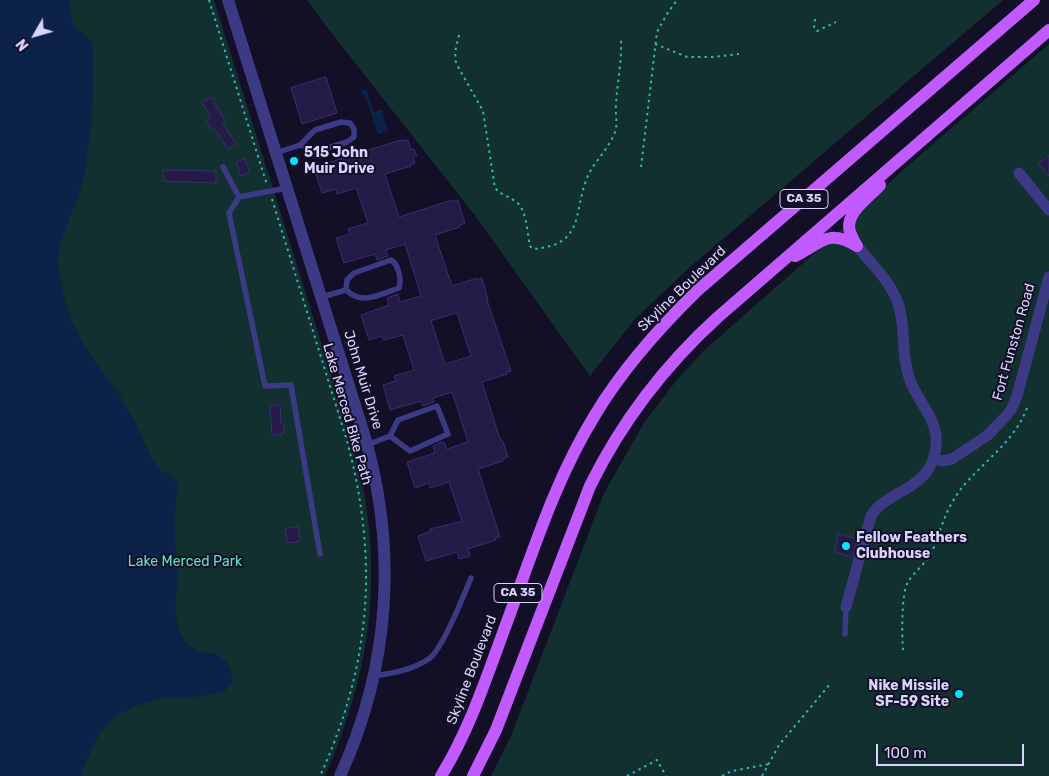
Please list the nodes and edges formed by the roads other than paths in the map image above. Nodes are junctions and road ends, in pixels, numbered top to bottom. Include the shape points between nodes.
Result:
1 (228, 0) edge
2 (1034, 0) edge
3 (1049, 30) edge
4 (300, 145) junction
5 (915, 145) junction
6 (276, 153) junction
7 (223, 167) dead end
8 (1019, 173) dead end
9 (287, 188) junction
10 (239, 197) junction
11 (1049, 210) edge
12 (856, 246) junction
13 (779, 263) junction
14 (1049, 277) edge
15 (346, 290) junction
16 (321, 298) junction
17 (390, 436) junction
18 (367, 445) junction
19 (933, 459) junction
20 (320, 554) dead end
21 (471, 578) dead end
22 (846, 607) joint
23 (845, 634) dead end
24 (374, 676) junction
25 (340, 776) edge
26 (441, 776) edge
27 (473, 776) edge

1 - 6 street, John Muir Drive
2 - 26 main road, Skyline Boulevard / CA 35 via 698,290 630,362 594,416 564,475 472,713
3 - 5 main road, CA 35
4 - 4 lane via 321,150 347,142 354,137 354,129 346,121 315,130
4 - 6 lane
5 - 12 main road via 854,212 850,231
5 - 13 main road, CA 35
6 - 9 street, John Muir Drive
7 - 10 lane
8 - 11 street
9 - 10 lane
9 - 16 street, John Muir Drive
10 - 20 lane via 229,213 266,386 291,385
12 - 13 main road via 843,239 829,237
12 - 19 street via 883,277 898,305 910,380 933,425 936,451
13 - 27 main road, CA 35 via 682,351 642,398 620,431 587,493 496,730
14 - 19 street, Fort Funston Road via 1014,402 1001,423 952,459
15 - 15 lane via 362,299 399,288 401,282 395,262 391,260 354,274 347,280
15 - 16 lane
16 - 18 street, John Muir Drive
17 - 17 lane via 410,451 448,434 437,406 398,420
17 - 18 lane
18 - 24 street, John Muir Drive via 381,508 385,564 383,620
19 - 22 street via 924,475 880,505 870,516
21 - 24 lane via 457,613 432,657 396,673
22 - 23 lane
24 - 25 street, John Muir Drive via 359,731

